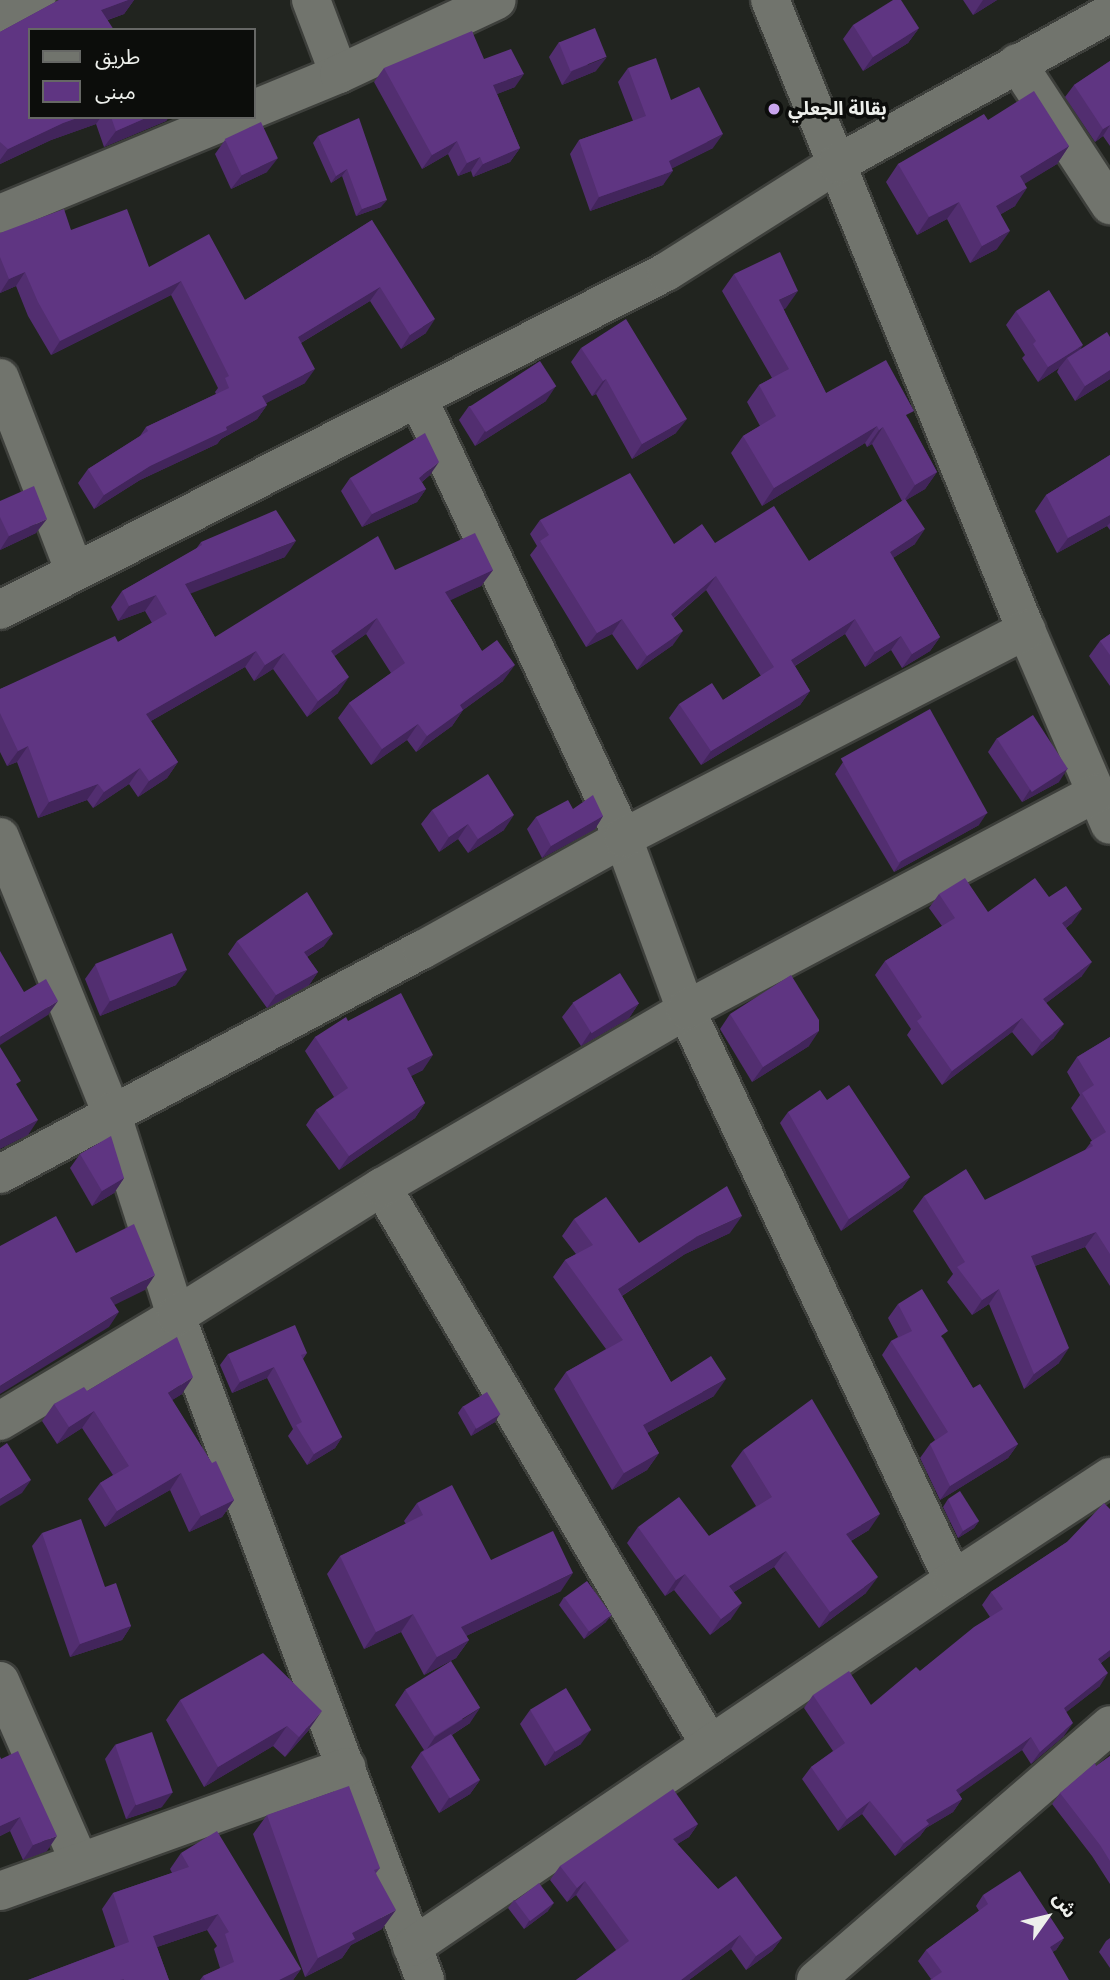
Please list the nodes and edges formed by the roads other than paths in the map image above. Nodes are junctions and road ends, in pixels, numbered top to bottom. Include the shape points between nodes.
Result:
1 (36, 0) edge
2 (311, 0) edge
3 (497, 0) edge
4 (770, 0) edge
5 (1110, 13) edge
6 (0, 14) edge
7 (1017, 63) junction
8 (339, 74) junction
9 (256, 108) edge
10 (229, 119) edge
11 (837, 164) junction
12 (1110, 205) edge
13 (0, 214) edge
14 (0, 378) edge
15 (419, 400) junction
16 (74, 570) junction
17 (0, 610) edge
18 (1026, 630) junction
19 (1102, 809) edge
20 (0, 837) edge
21 (623, 838) junction
22 (9, 880) edge
23 (686, 1010) junction
24 (111, 1112) junction
25 (0, 1174) edge
26 (382, 1188) junction
27 (176, 1316) junction
28 (0, 1420) edge
29 (1110, 1477) edge
30 (953, 1580) junction
31 (0, 1681) edge
32 (1110, 1725) edge
33 (710, 1745) junction
34 (346, 1767) junction
35 (79, 1861) junction
36 (0, 1891) edge
37 (419, 1964) edge
38 (816, 1980) edge

1 - 6 street
2 - 8 street
3 - 8 street
4 - 11 street
5 - 7 street
7 - 11 street
7 - 12 street
8 - 9 street
10 - 13 street
11 - 15 street via 666,272
11 - 18 street
14 - 16 street
15 - 16 street
15 - 21 street
16 - 17 street
18 - 19 street
18 - 21 street
19 - 23 street
20 - 22 street
21 - 23 street
21 - 24 street via 422,950
22 - 24 street
23 - 26 street
23 - 30 street
24 - 25 street
24 - 27 street
26 - 27 street
26 - 33 street
27 - 28 street
27 - 34 street
29 - 30 street
30 - 33 street
31 - 35 street
32 - 38 street
33 - 37 street
34 - 35 street
34 - 37 street
35 - 36 street

